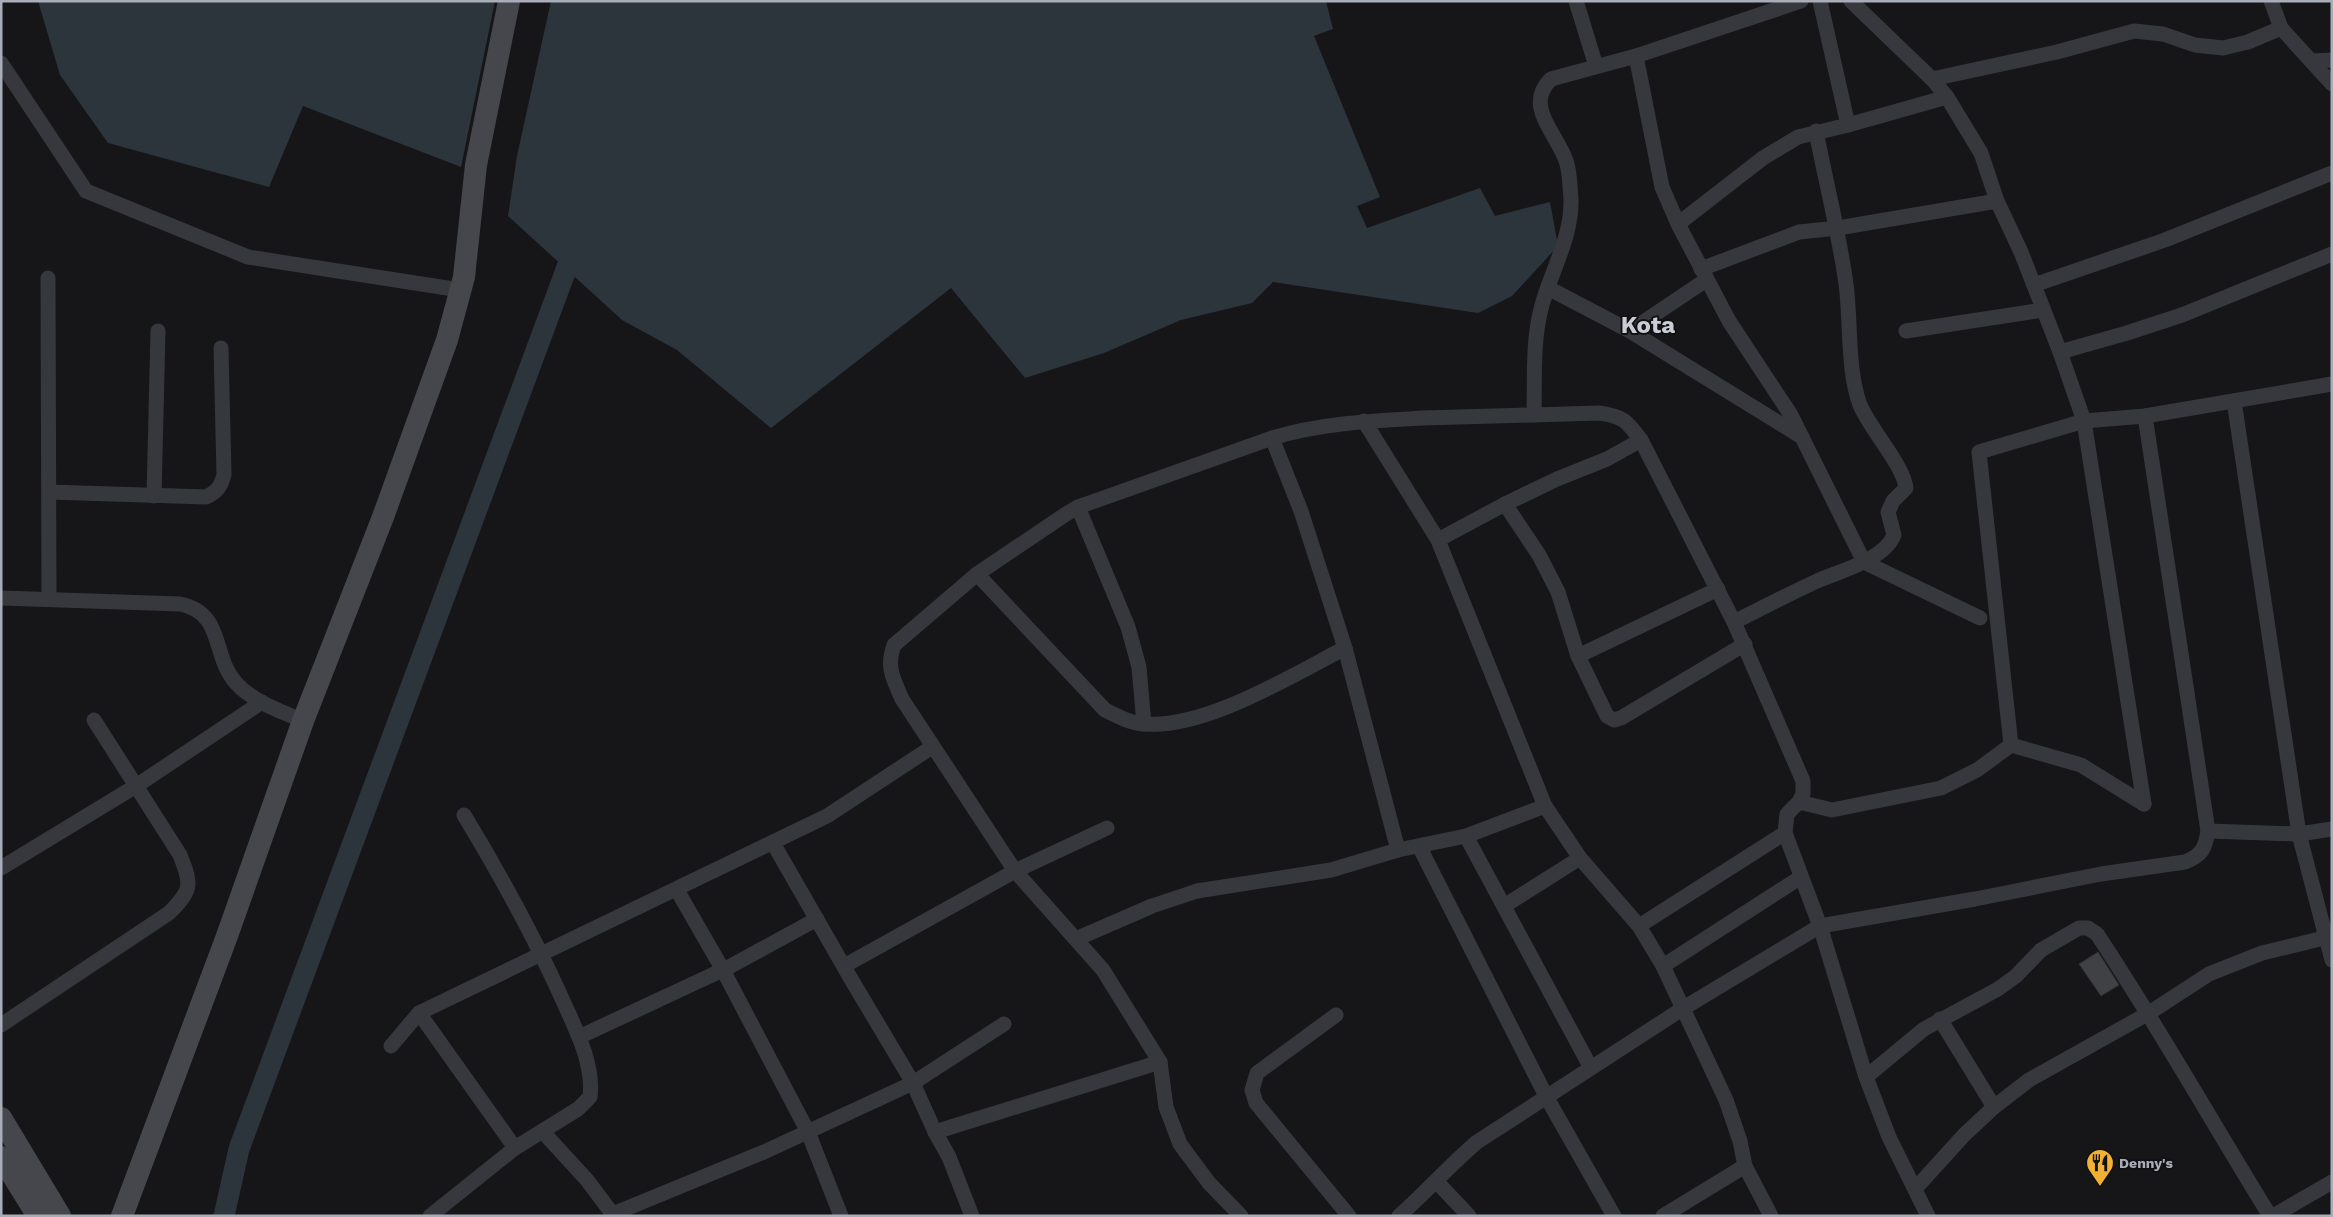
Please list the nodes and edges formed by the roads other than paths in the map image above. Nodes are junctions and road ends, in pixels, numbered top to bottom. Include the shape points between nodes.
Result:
1 (510, 1) edge
2 (1576, 1) edge
3 (1801, 1) edge
4 (1820, 1) edge
5 (1851, 1) edge
6 (2271, 1) edge
7 (2281, 28) junction
8 (1636, 56) junction
9 (2332, 60) edge
10 (2311, 61) junction
11 (1, 64) edge
12 (1596, 66) junction
13 (1932, 79) junction
14 (2332, 84) edge
15 (1947, 97) junction
16 (1848, 125) junction
17 (1816, 131) junction
18 (2332, 172) edge
19 (1997, 201) junction
20 (1678, 224) junction
21 (1838, 228) junction
22 (2332, 254) edge
23 (1703, 275) junction
24 (48, 278) dead end
25 (2034, 286) junction
26 (1548, 288) junction
27 (460, 290) junction
28 (2043, 310) junction
29 (158, 331) dead end
30 (1630, 331) junction
31 (1906, 331) dead end
32 (221, 348) dead end
33 (2060, 352) junction
34 (2332, 384) edge
35 (2234, 401) junction
36 (1534, 415) junction
37 (2145, 416) junction
38 (1364, 421) junction
39 (2084, 421) junction
40 (1802, 437) junction
41 (1272, 438) junction
42 (1641, 440) junction
43 (50, 492) junction
44 (154, 496) junction
45 (1505, 504) junction
46 (1078, 507) junction
47 (1438, 540) junction
48 (1864, 562) junction
49 (978, 574) junction
50 (1718, 589) junction
51 (1, 598) edge
52 (49, 599) junction
53 (1980, 618) dead end
54 (1734, 622) junction
55 (1745, 644) junction
56 (1344, 648) junction
57 (1578, 656) junction
58 (262, 702) junction
59 (94, 720) dead end
60 (303, 721) junction
61 (1144, 724) junction
62 (2011, 745) junction
63 (932, 747) junction
64 (136, 786) junction
65 (1799, 802) junction
66 (1545, 806) junction
67 (464, 815) dead end
68 (1107, 828) dead end
69 (2332, 829) edge
70 (2208, 831) junction
71 (1785, 833) junction
72 (2299, 834) junction
73 (1466, 836) junction
74 (773, 843) junction
75 (1419, 846) junction
76 (1398, 850) junction
77 (1580, 858) junction
78 (1, 868) edge
79 (1015, 871) junction
80 (1801, 877) junction
81 (677, 890) junction
82 (1504, 906) junction
83 (817, 919) junction
84 (1639, 926) junction
85 (1820, 926) junction
86 (2328, 936) edge
87 (1076, 939) junction
88 (543, 955) junction
89 (2332, 960) edge
90 (844, 966) junction
91 (1663, 966) junction
92 (723, 970) junction
93 (1682, 1009) junction
94 (419, 1013) junction
95 (2149, 1013) junction
96 (1336, 1015) dead end
97 (1940, 1019) junction
98 (1004, 1024) dead end
99 (1, 1025) edge
100 (579, 1037) junction
101 (391, 1046) dead end
102 (1160, 1062) junction
103 (1591, 1068) junction
104 (1866, 1077) junction
105 (913, 1083) junction
106 (1547, 1098) junction
107 (1994, 1107) junction
108 (1, 1118) edge
109 (543, 1132) junction
110 (808, 1132) junction
111 (935, 1132) junction
112 (515, 1148) junction
113 (1745, 1166) junction
114 (5, 1170) edge
115 (1436, 1182) junction
116 (2332, 1182) edge
117 (1915, 1189) junction
118 (434, 1214) edge
119 (614, 1215) edge
120 (38, 1216) edge
121 (60, 1216) edge
122 (122, 1216) edge
123 (841, 1216) edge
124 (972, 1216) edge
125 (1241, 1216) edge
126 (1349, 1216) edge
127 (1399, 1216) edge
128 (1469, 1216) edge
129 (1614, 1216) edge
130 (1664, 1216) edge
131 (1772, 1216) edge
132 (1928, 1216) edge
133 (2272, 1216) edge

1 - 27 street via 476,165
2 - 12 street
3 - 8 street
4 - 16 street
5 - 13 street
6 - 7 street
7 - 10 street
7 - 13 street via 2223,48 2134,31 2057,52
8 - 12 street
8 - 20 street via 1662,187
9 - 10 street
10 - 14 street
11 - 27 street via 86,191 248,257
12 - 26 street via 1551,79 1539,98 1543,117 1567,164 1571,199 1570,227
13 - 15 street
15 - 16 street
15 - 19 street via 1981,153
16 - 17 street
17 - 20 street via 1798,137 1762,158
17 - 21 street via 1828,196
18 - 25 street via 2165,240
19 - 21 street
19 - 25 street
20 - 23 street
21 - 23 street via 1799,232
21 - 48 street via 1852,361 1860,404 1902,474 1906,488 1889,506 1894,535 1891,542
22 - 33 street via 2182,315
23 - 30 street
23 - 40 street
24 - 43 street
25 - 28 street
26 - 30 street
26 - 36 street via 1535,340
27 - 60 street via 447,340 383,517
28 - 31 street
28 - 33 street
29 - 44 street
30 - 40 street
32 - 44 street via 222,484 215,493 206,497
33 - 39 street
34 - 35 street
35 - 37 street
35 - 72 street
36 - 38 street
36 - 42 street via 1616,415 1628,422
37 - 39 street
37 - 70 street
38 - 41 street via 1301,429
38 - 47 street
39 - 62 street via 1979,452
39 - 62 street via 2144,804 2081,765
40 - 48 street
41 - 46 street
41 - 56 street via 1301,511
42 - 45 street via 1607,459 1557,478
42 - 50 street
43 - 44 street
43 - 52 street
45 - 47 street
45 - 57 street via 1539,555 1558,592
46 - 49 street
46 - 61 street via 1128,627 1139,667
47 - 66 street
48 - 53 street
48 - 54 street
49 - 61 street via 1104,710
49 - 63 street via 894,645 889,658 891,674 902,699
50 - 54 street
50 - 57 street
51 - 52 street
52 - 58 street via 193,606 203,613 215,630 223,662 236,683
54 - 55 street
55 - 57 street via 1614,720 1607,716
55 - 65 street via 1803,781
56 - 61 street via 1246,700 1176,723
56 - 76 street
58 - 60 street
58 - 64 street
59 - 64 street
60 - 122 street
62 - 65 street via 1977,770 1941,788 1832,810
63 - 74 street via 827,816
63 - 79 street
64 - 78 street
64 - 99 street via 180,856 189,878 185,897 169,913
65 - 71 street via 1787,814
66 - 73 street
66 - 77 street
67 - 88 street
68 - 79 street
69 - 72 street
70 - 72 street
70 - 85 street via 2205,846 2197,857 2185,862 2101,874
71 - 80 street
71 - 84 street
72 - 86 street
73 - 75 street
73 - 82 street
74 - 81 street
74 - 83 street
75 - 76 street
75 - 106 street
76 - 87 street via 1331,870 1197,891 1152,906
77 - 82 street
77 - 84 street
79 - 87 street
79 - 90 street
80 - 85 street
80 - 91 street
81 - 88 street
81 - 92 street
82 - 103 street
83 - 90 street
83 - 92 street
84 - 91 street
85 - 93 street
85 - 104 street
86 - 89 street
86 - 95 street via 2262,953 2209,974
87 - 102 street via 1103,970
88 - 94 street
88 - 100 street
90 - 105 street
91 - 93 street
92 - 100 street
92 - 110 street
93 - 103 street
93 - 113 street via 1726,1100
94 - 101 street
94 - 112 street
95 - 97 street via 2097,934 2088,928 2079,928 2041,950 1998,989
95 - 107 street via 2030,1080
95 - 133 street via 2208,1116
96 - 126 street via 1257,1073 1252,1090 1256,1103
97 - 104 street
97 - 107 street
98 - 105 street
100 - 109 street via 592,1082 590,1097
102 - 111 street
102 - 125 street via 1166,1107 1180,1144
103 - 106 street
104 - 117 street via 1889,1137
105 - 110 street
105 - 111 street
106 - 115 street via 1477,1142
106 - 129 street
107 - 117 street
108 - 121 street
109 - 112 street
109 - 119 street
110 - 119 street
110 - 123 street
111 - 124 street via 949,1157
112 - 118 street
113 - 130 street
113 - 131 street
114 - 120 street
115 - 127 street
115 - 128 street
116 - 133 street
117 - 132 street

